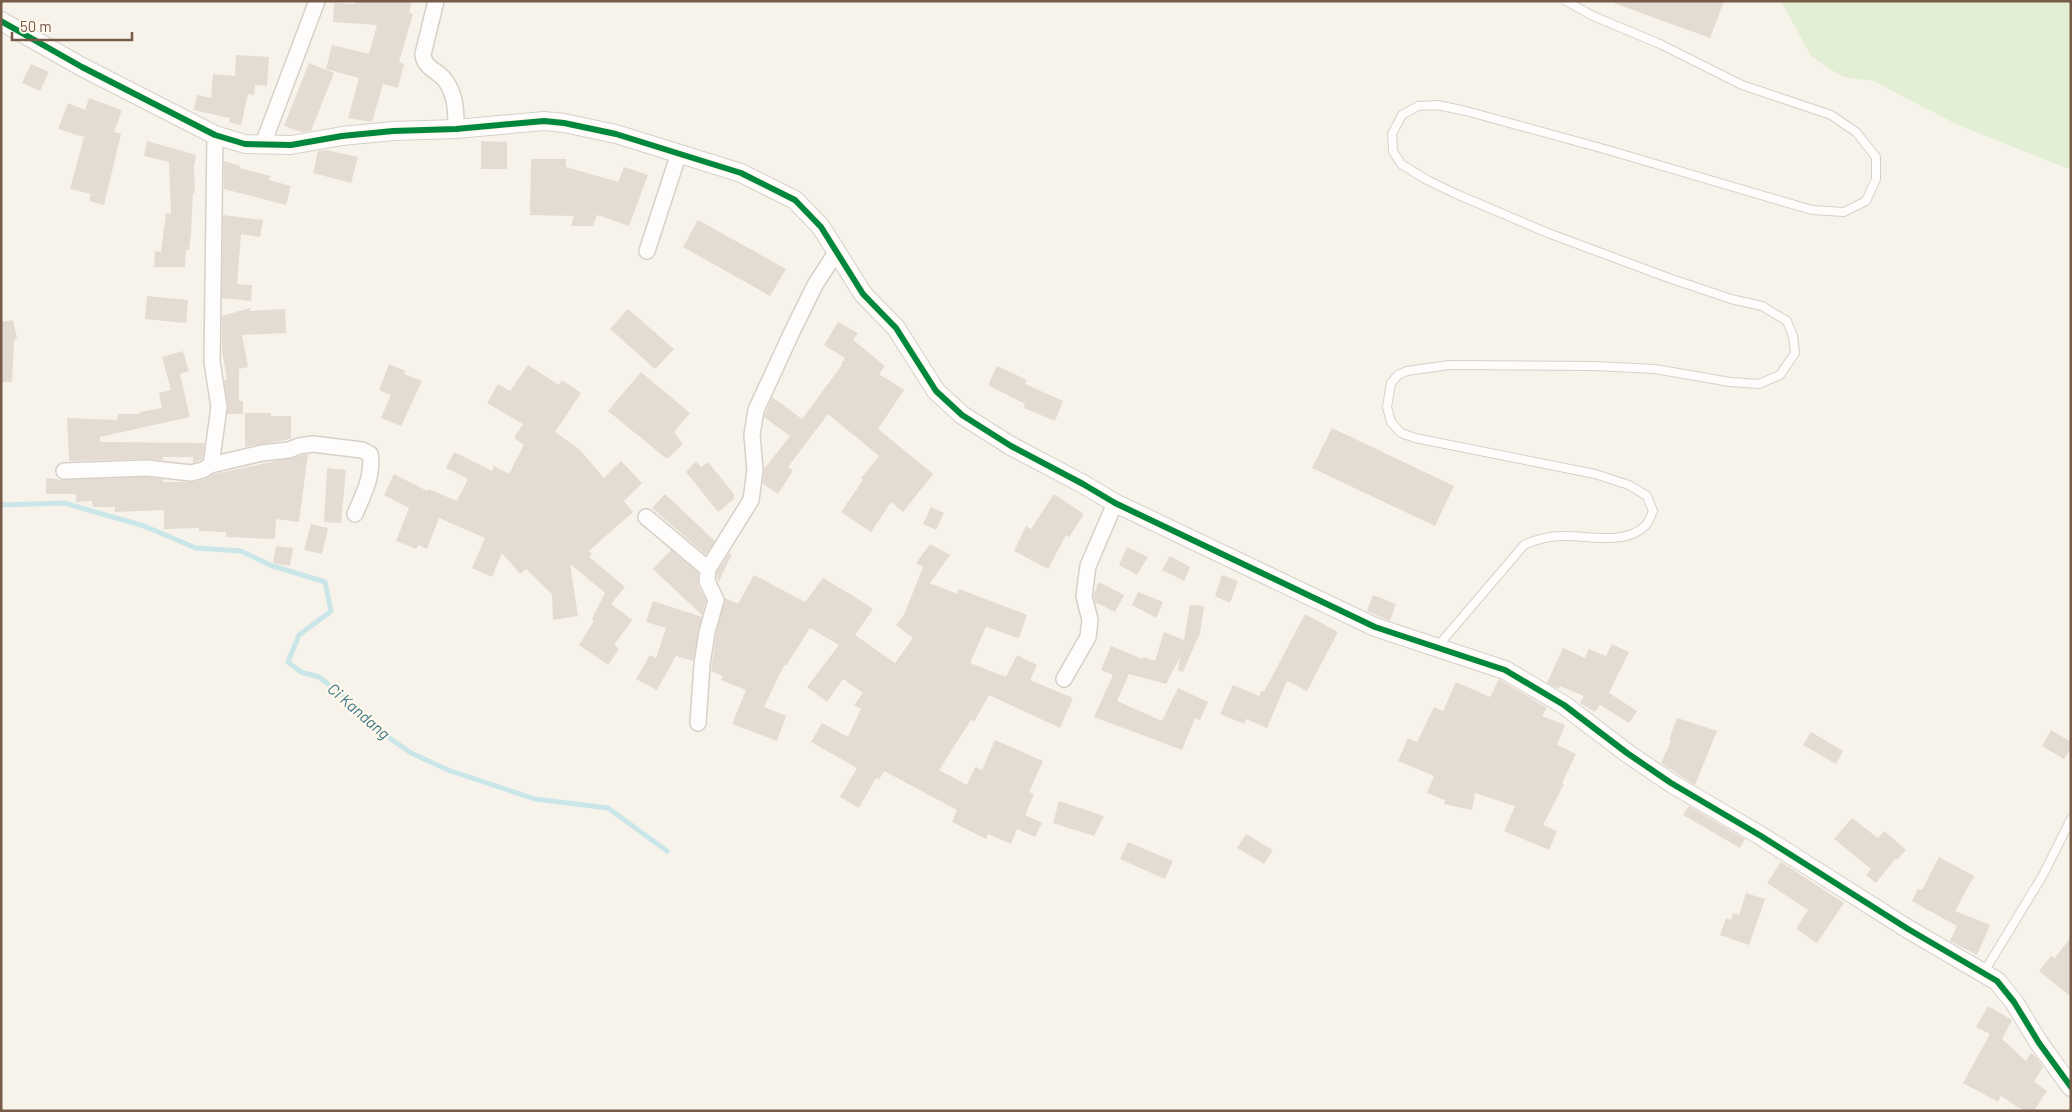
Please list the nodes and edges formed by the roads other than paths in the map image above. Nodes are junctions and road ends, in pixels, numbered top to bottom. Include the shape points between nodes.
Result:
1 (317, 1) edge
2 (436, 1) edge
3 (1566, 1) edge
4 (1, 21) edge
5 (456, 129) junction
6 (215, 135) junction
7 (263, 144) junction
8 (678, 153) junction
9 (647, 251) dead end
10 (837, 251) junction
11 (211, 465) junction
12 (64, 471) dead end
13 (1114, 503) junction
14 (355, 514) dead end
15 (646, 517) dead end
16 (708, 569) junction
17 (1435, 648) junction
18 (1064, 679) dead end
19 (698, 723) dead end
20 (2071, 819) edge
21 (1984, 972) junction
22 (2071, 1087) edge

1 - 7 street
2 - 5 street via 423,54 427,65 444,78 452,92
3 - 17 lane via 1742,85 1831,115 1866,142 1876,157 1876,179 1866,201 1844,212 1812,210 1466,111 1436,105 1418,106 1402,115 1392,134 1393,151 1400,164 1427,180 1548,233 1684,284 1762,306 1787,321 1794,336 1794,353 1780,375 1759,384 1655,369 1594,366 1449,366 1398,375 1391,383 1387,407 1392,422 1401,433 1595,474 1629,485 1647,496 1653,511 1647,524 1631,535 1540,538 1524,545
4 - 6 street via 82,67
5 - 7 street via 342,136 290,145
5 - 8 street via 564,123 616,134
6 - 7 street via 246,144
6 - 11 street via 212,362 219,407
8 - 9 street
8 - 10 street via 741,173 795,200 821,227
10 - 13 street via 863,294 896,328 936,391 962,414 1011,446
10 - 16 street via 790,334 756,410 752,435 756,470 751,500
11 - 12 street via 190,473 147,468
11 - 14 street via 313,444 362,450 370,454 372,463
13 - 17 street via 1375,627
13 - 18 street via 1088,566 1084,596 1090,620 1088,637
15 - 16 street
16 - 19 street via 707,581 716,600 702,664
17 - 21 street via 1505,670 1556,700 1672,783 1908,929
20 - 21 lane via 2043,875
21 - 22 street via 1998,981 2014,1002

